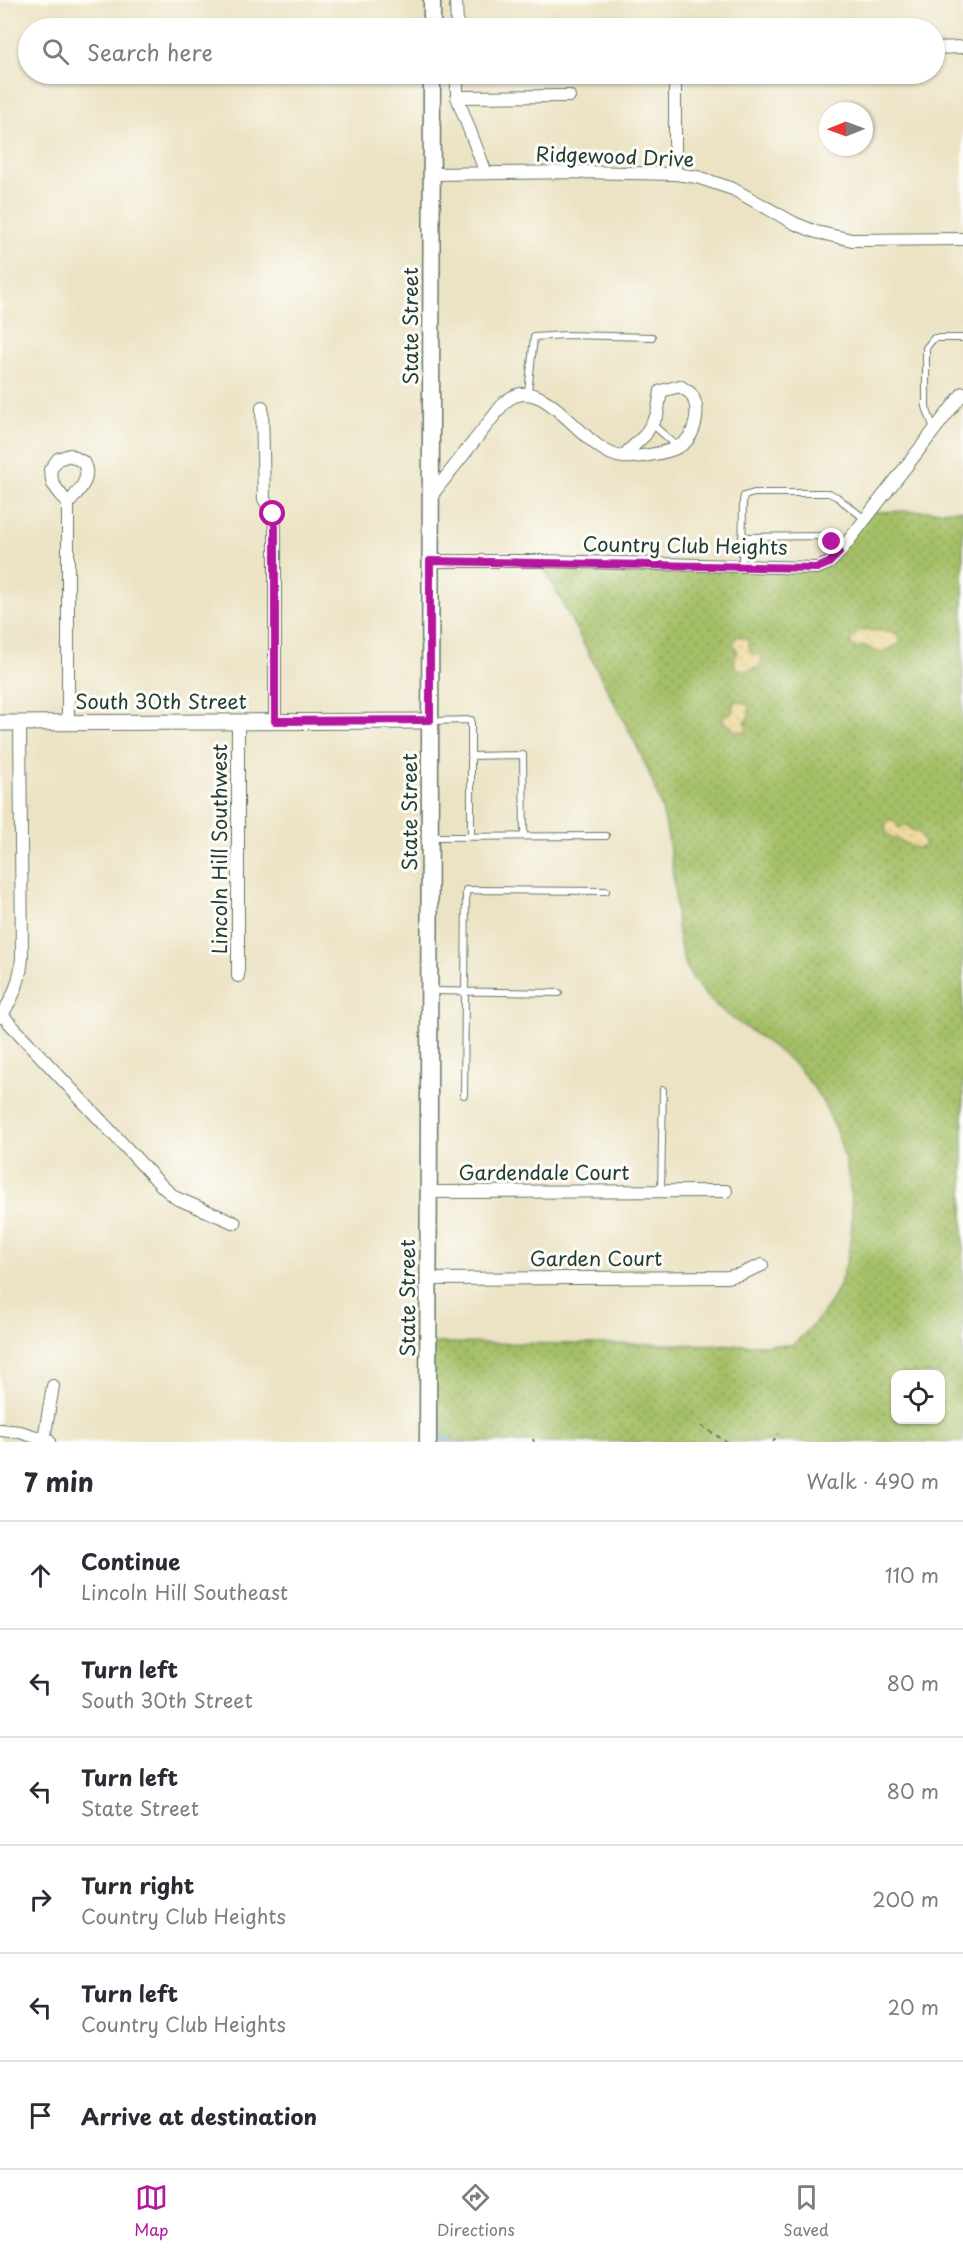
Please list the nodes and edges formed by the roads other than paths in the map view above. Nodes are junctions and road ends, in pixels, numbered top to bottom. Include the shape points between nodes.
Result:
1 (432, 0) edge
2 (456, 0) edge
3 (432, 18) edge
4 (457, 18) edge
5 (963, 47) edge
6 (945, 48) edge
7 (432, 84) edge
8 (457, 84) edge
9 (675, 84) edge
10 (569, 96) dead end
11 (457, 97) junction
12 (486, 172) junction
13 (432, 174) junction
14 (675, 174) junction
15 (963, 239) edge
16 (652, 336) dead end
17 (963, 338) edge
18 (528, 393) junction
19 (963, 393) edge
20 (262, 407) dead end
21 (652, 423) junction
22 (934, 429) junction
23 (679, 447) junction
24 (622, 457) junction
25 (430, 496) junction
26 (68, 504) dead end
27 (865, 519) junction
28 (742, 537) junction
29 (839, 553) junction
30 (430, 561) junction
31 (742, 567) junction
32 (430, 720) junction
33 (275, 721) junction
34 (238, 722) junction
35 (0, 723) edge
36 (20, 723) junction
37 (68, 723) junction
38 (471, 756) junction
39 (524, 836) junction
40 (606, 836) dead end
41 (430, 837) junction
42 (471, 837) junction
43 (606, 891) dead end
44 (238, 976) dead end
45 (429, 991) junction
46 (465, 992) junction
47 (559, 993) dead end
48 (1, 1016) edge
49 (663, 1090) dead end
50 (464, 1095) dead end
51 (661, 1191) junction
52 (726, 1191) dead end
53 (428, 1192) junction
54 (235, 1223) dead end
55 (762, 1265) dead end
56 (428, 1278) junction
57 (53, 1386) dead end
58 (0, 1430) edge
59 (47, 1441) edge
60 (428, 1442) edge

1 - 3 main road
2 - 4 street
5 - 6 street
7 - 13 main road, State Street
8 - 11 street
9 - 14 street
10 - 11 street
11 - 12 street
12 - 13 street, Ridgewood Drive
12 - 14 street, Ridgewood Drive
13 - 25 main road, State Street
14 - 15 street, Ridgewood Drive via 716,182 794,223 840,238
16 - 18 lane via 534,337
17 - 22 lane via 934,338 926,348 926,407
18 - 24 street via 546,400 592,442
18 - 25 street via 517,394 504,403
19 - 22 street, Country Club Heights
20 - 33 street via 264,499 275,527
21 - 23 lane
21 - 23 street via 661,391 680,386 691,394 697,414 691,435
21 - 24 street
22 - 27 street, Country Club Heights
23 - 24 street
25 - 30 main road, State Street
26 - 37 street
27 - 28 lane via 829,493 754,493 744,496
27 - 29 street, Country Club Heights
28 - 29 lane via 823,536
28 - 31 lane
29 - 31 street, Country Club Heights via 817,568
30 - 31 street, Country Club Heights
30 - 32 main road, State Street
32 - 33 street, South 30th Street
32 - 38 lane via 471,720
32 - 41 main road, State Street
33 - 34 street, South 30th Street
34 - 37 street, South 30th Street
34 - 44 street, Lincoln Hill Southwest
35 - 36 street, South 30th Street
36 - 37 street, South 30th Street
36 - 48 street via 22,956 17,986
38 - 39 lane via 523,755
38 - 42 lane
39 - 40 lane
39 - 42 lane
41 - 42 lane
41 - 45 main road, State Street
43 - 46 lane via 466,890
45 - 46 lane
45 - 53 main road, State Street
46 - 47 lane
46 - 50 lane
48 - 54 street via 163,1187 176,1198
49 - 51 lane
51 - 52 street, Gardendale Court
51 - 53 street, Gardendale Court
53 - 56 main road, State Street
55 - 56 street, Garden Court via 727,1277
56 - 60 main road, State Street
57 - 59 street
58 - 59 street

